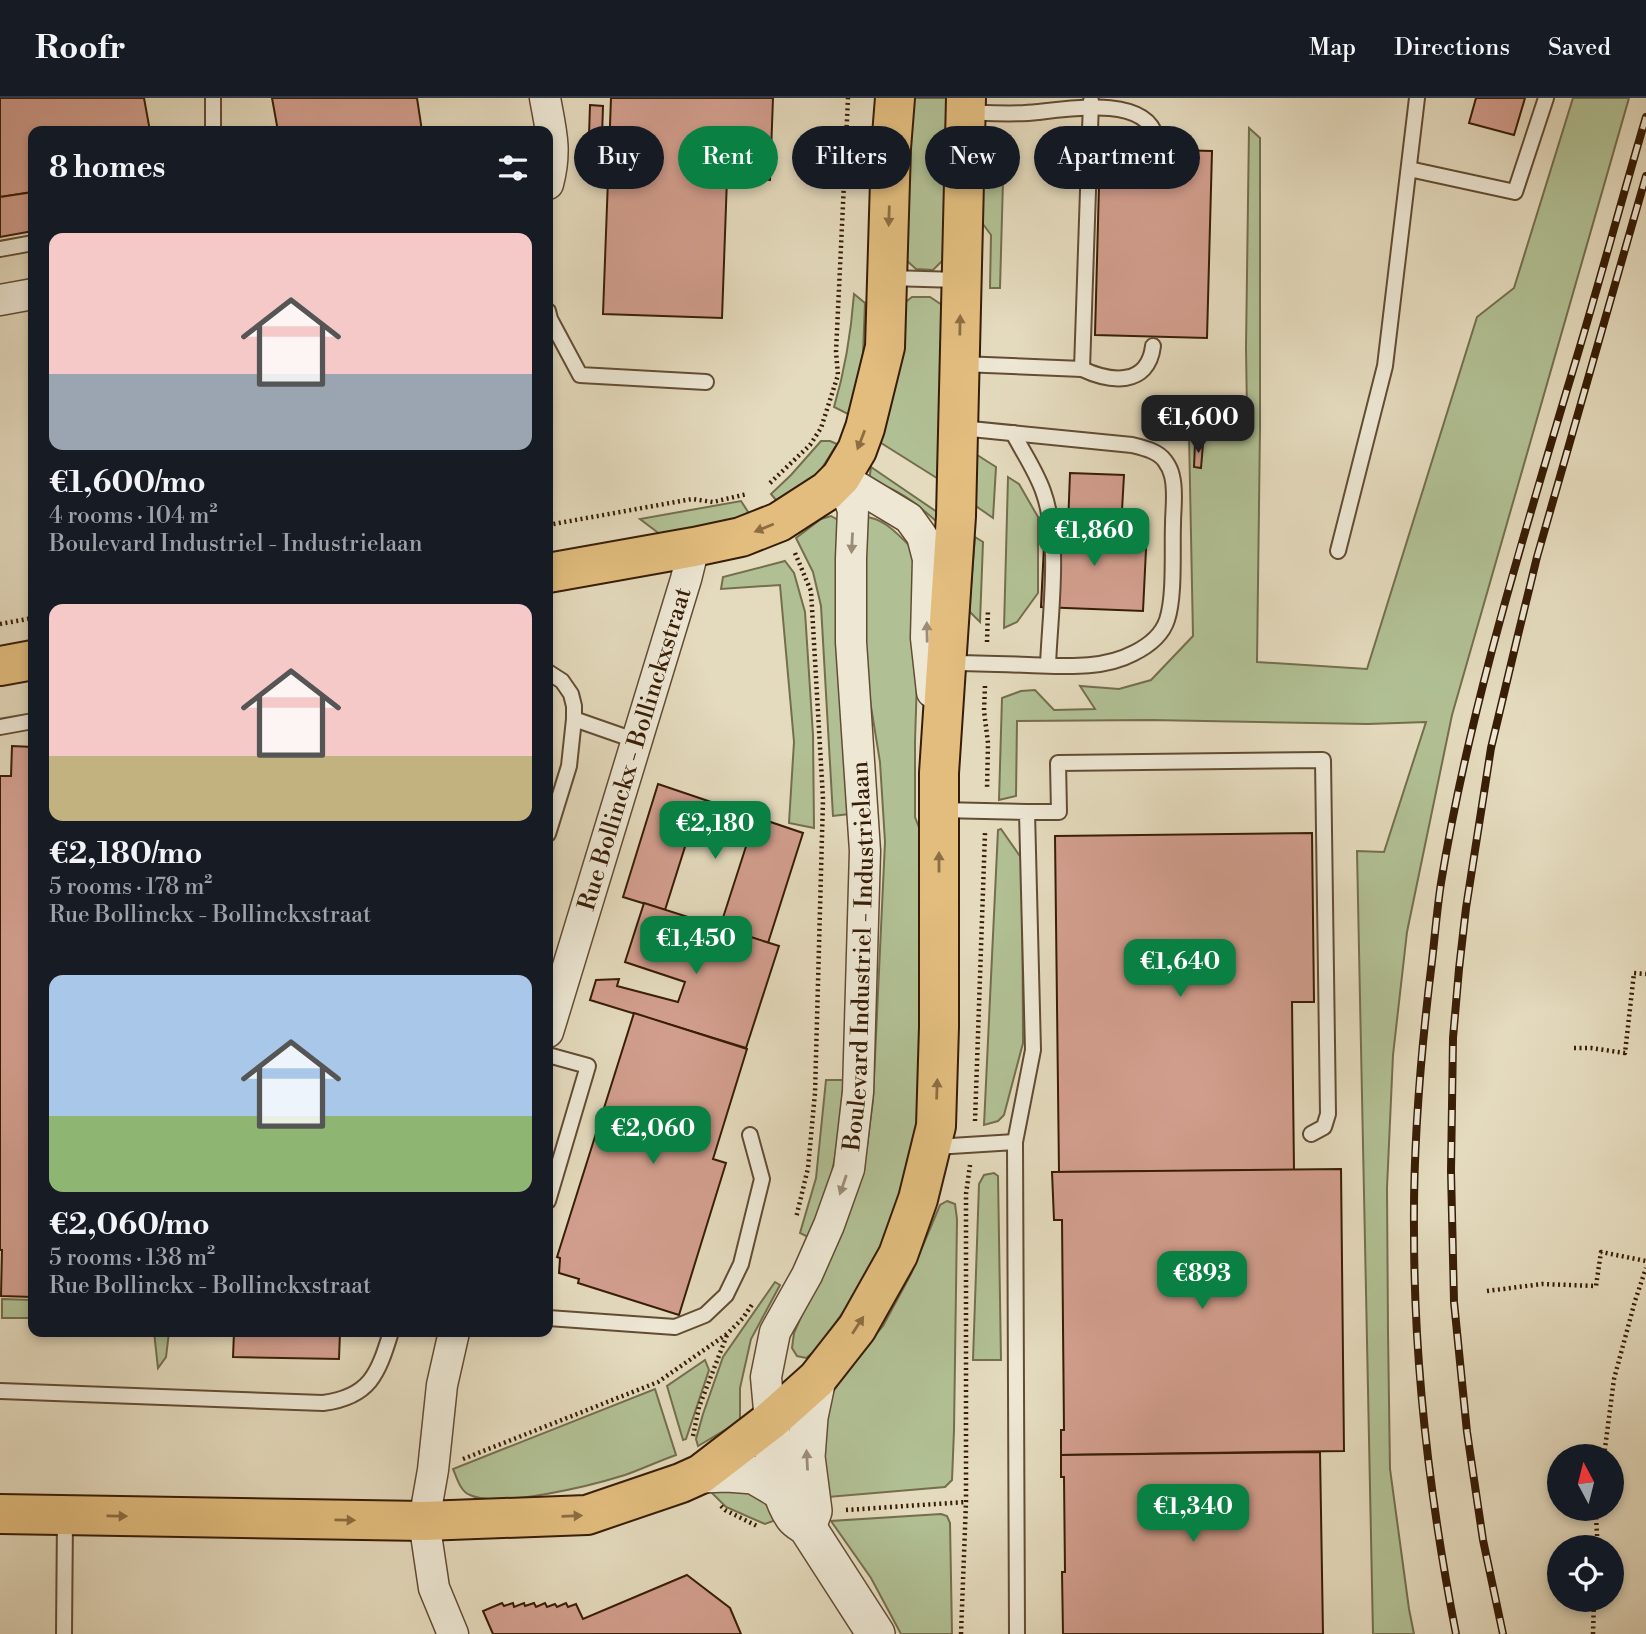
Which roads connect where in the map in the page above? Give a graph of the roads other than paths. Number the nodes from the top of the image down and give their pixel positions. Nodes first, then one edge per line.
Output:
1 (213, 98) edge
2 (545, 98) edge
3 (895, 98) edge
4 (1417, 98) edge
5 (1545, 98) edge
6 (1091, 102) junction
7 (965, 105) edge
8 (213, 126) edge
9 (550, 126) edge
10 (1153, 126) edge
11 (553, 145) edge
12 (553, 165) edge
13 (1409, 169) junction
14 (28, 244) edge
15 (0, 249) edge
16 (887, 278) junction
17 (961, 280) junction
18 (28, 295) edge
19 (0, 300) edge
20 (553, 325) edge
21 (1153, 346) dead end
22 (959, 364) junction
23 (1082, 369) junction
24 (706, 382) dead end
25 (958, 428) junction
26 (1013, 433) junction
27 (841, 477) junction
28 (694, 548) junction
29 (1338, 551) dead end
30 (553, 572) edge
31 (28, 661) edge
32 (947, 663) junction
33 (1048, 665) junction
34 (0, 666) edge
35 (553, 675) edge
36 (574, 719) junction
37 (28, 722) edge
38 (0, 727) edge
39 (637, 741) junction
40 (939, 792) junction
41 (1027, 812) junction
42 (553, 818) edge
43 (553, 1016) edge
44 (553, 1056) edge
45 (1311, 1134) dead end
46 (750, 1135) dead end
47 (1015, 1142) junction
48 (931, 1147) junction
49 (553, 1184) edge
50 (553, 1318) edge
51 (389, 1337) edge
52 (453, 1337) edge
53 (817, 1379) junction
54 (0, 1391) edge
55 (770, 1421) junction
56 (701, 1474) junction
57 (783, 1492) junction
58 (0, 1514) edge
59 (65, 1515) junction
60 (820, 1519) junction
61 (424, 1521) junction
62 (64, 1634) edge
63 (453, 1634) edge
64 (876, 1634) edge
65 (1017, 1634) edge

1 - 8 lane
2 - 9 street
3 -> 16 highway
4 - 13 lane
5 - 13 lane
6 - 7 lane
6 - 10 lane
6 - 23 lane
7 - 17 highway
11 - 12 street
13 - 29 lane
14 - 15 lane
16 - 17 lane
16 -> 27 highway
22 -> 17 highway
18 - 19 street
20 - 24 lane
21 - 23 lane
22 - 23 lane
22 - 25 highway
25 - 26 lane
25 - 32 highway
26 - 33 lane
26 - 33 lane
27 -> 28 highway
40 -> 27 street
27 -> 55 street, Boulevard Industriel - Industrielaan
28 - 30 highway
28 - 39 street, Rue Bollinckx - Bollinckxstraat
31 - 34 highway
32 - 33 lane
32 - 40 highway
35 - 36 lane
36 - 39 lane
36 - 42 lane
37 - 38 lane
39 - 43 street, Rue Bollinckx - Bollinckxstraat
40 - 41 lane
48 -> 40 highway
41 - 45 lane
41 - 47 lane
44 - 49 lane
46 - 50 lane
47 - 48 lane
47 - 65 lane
53 -> 48 highway
51 - 54 lane
52 - 61 street
53 - 55 highway
60 -> 53 street
55 - 56 highway
55 - 57 street, Boulevard Industriel - Industrielaan
56 - 57 street
61 -> 56 highway
57 - 60 street, Boulevard Industriel - Industrielaan
58 - 59 highway
59 -> 61 highway
59 - 62 lane
60 - 64 street, Boulevard Industriel - Industrielaan
61 - 63 street

